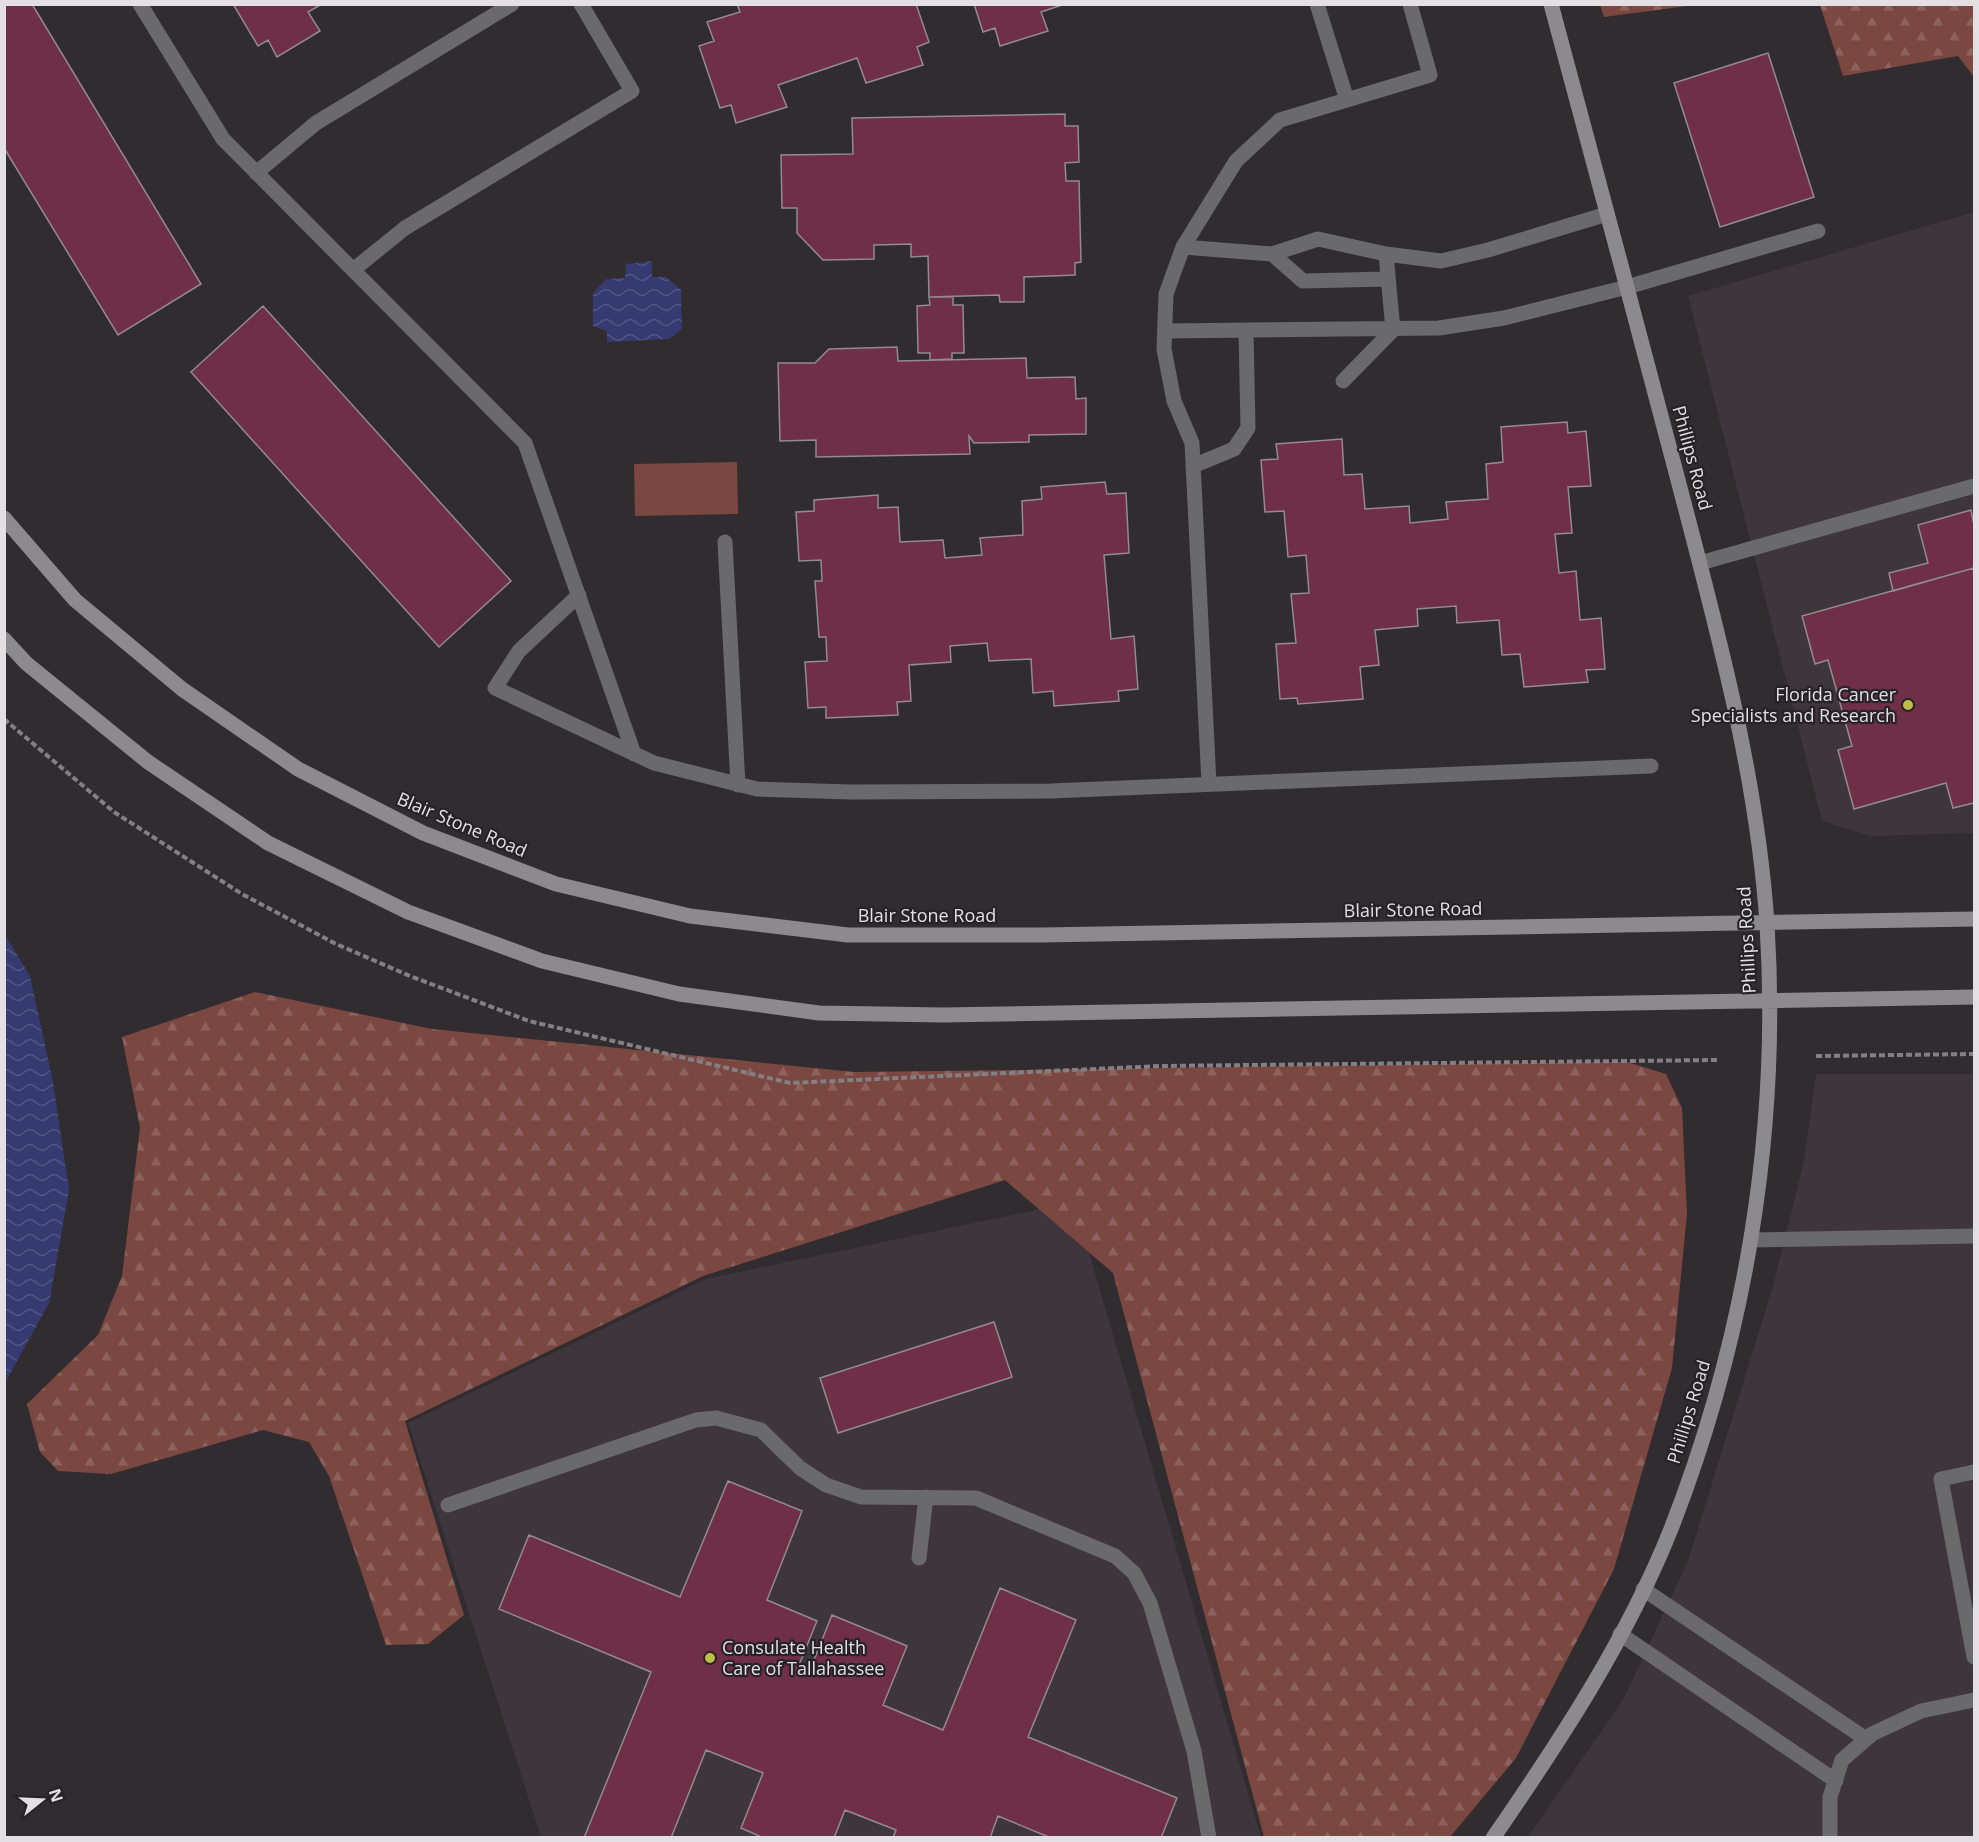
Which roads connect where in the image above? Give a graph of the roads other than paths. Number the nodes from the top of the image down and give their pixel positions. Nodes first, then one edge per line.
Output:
1 (140, 4) edge
2 (512, 4) edge
3 (580, 4) edge
4 (1317, 4) edge
5 (1410, 4) edge
6 (1551, 4) edge
7 (1347, 100) junction
8 (256, 173) junction
9 (1607, 214) junction
10 (1818, 231) dead end
11 (1183, 247) junction
12 (1272, 254) junction
13 (1386, 254) junction
14 (353, 270) junction
15 (1386, 279) junction
16 (1627, 287) junction
17 (1393, 330) junction
18 (1165, 331) junction
19 (1246, 331) junction
20 (1343, 381) dead end
21 (1193, 466) junction
22 (1974, 486) edge
23 (4, 518) edge
24 (724, 542) dead end
25 (1700, 563) junction
26 (579, 595) junction
27 (4, 639) edge
28 (634, 754) junction
29 (1652, 766) dead end
30 (1209, 784) junction
31 (738, 785) junction
32 (1974, 919) edge
33 (1767, 924) junction
34 (1974, 997) edge
35 (1770, 1001) junction
36 (1974, 1236) edge
37 (1751, 1240) junction
38 (1974, 1472) edge
39 (926, 1497) junction
40 (448, 1505) dead end
41 (919, 1558) dead end
42 (1643, 1589) junction
43 (1620, 1634) junction
44 (1974, 1657) edge
45 (1974, 1700) edge
46 (1866, 1739) junction
47 (1836, 1781) junction
48 (1209, 1838) edge
49 (1493, 1838) edge
50 (1830, 1838) edge

1 - 8 lane
2 - 8 lane
3 - 14 lane
4 - 7 lane
5 - 7 lane
6 - 9 main road, Phillips Road
7 - 11 lane
8 - 14 lane
9 - 13 lane
9 - 16 main road, Phillips Road
10 - 16 lane
11 - 12 lane
11 - 18 lane
12 - 13 lane
12 - 15 lane
13 - 15 lane
14 - 26 lane
15 - 17 lane
16 - 17 lane
16 - 25 main road, Phillips Road
17 - 19 lane
17 - 20 lane
18 - 19 lane
18 - 21 lane
19 - 21 lane
21 - 30 lane
22 - 25 lane
23 - 33 main road, Blair Stone Road
24 - 31 lane
25 - 33 main road, Phillips Road
26 - 28 lane
26 - 28 lane
27 - 35 main road
28 - 31 lane
29 - 30 lane
30 - 31 lane
32 - 33 main road, Blair Stone Road
33 - 35 main road, Phillips Road
34 - 35 main road
35 - 37 main road, Phillips Road
36 - 37 lane
37 - 42 main road, Phillips Road
38 - 44 lane
39 - 40 lane
39 - 41 lane
39 - 48 lane
42 - 43 main road, Phillips Road
42 - 46 lane
43 - 47 lane
43 - 49 main road, Phillips Road
45 - 46 lane
46 - 47 lane
47 - 50 lane

